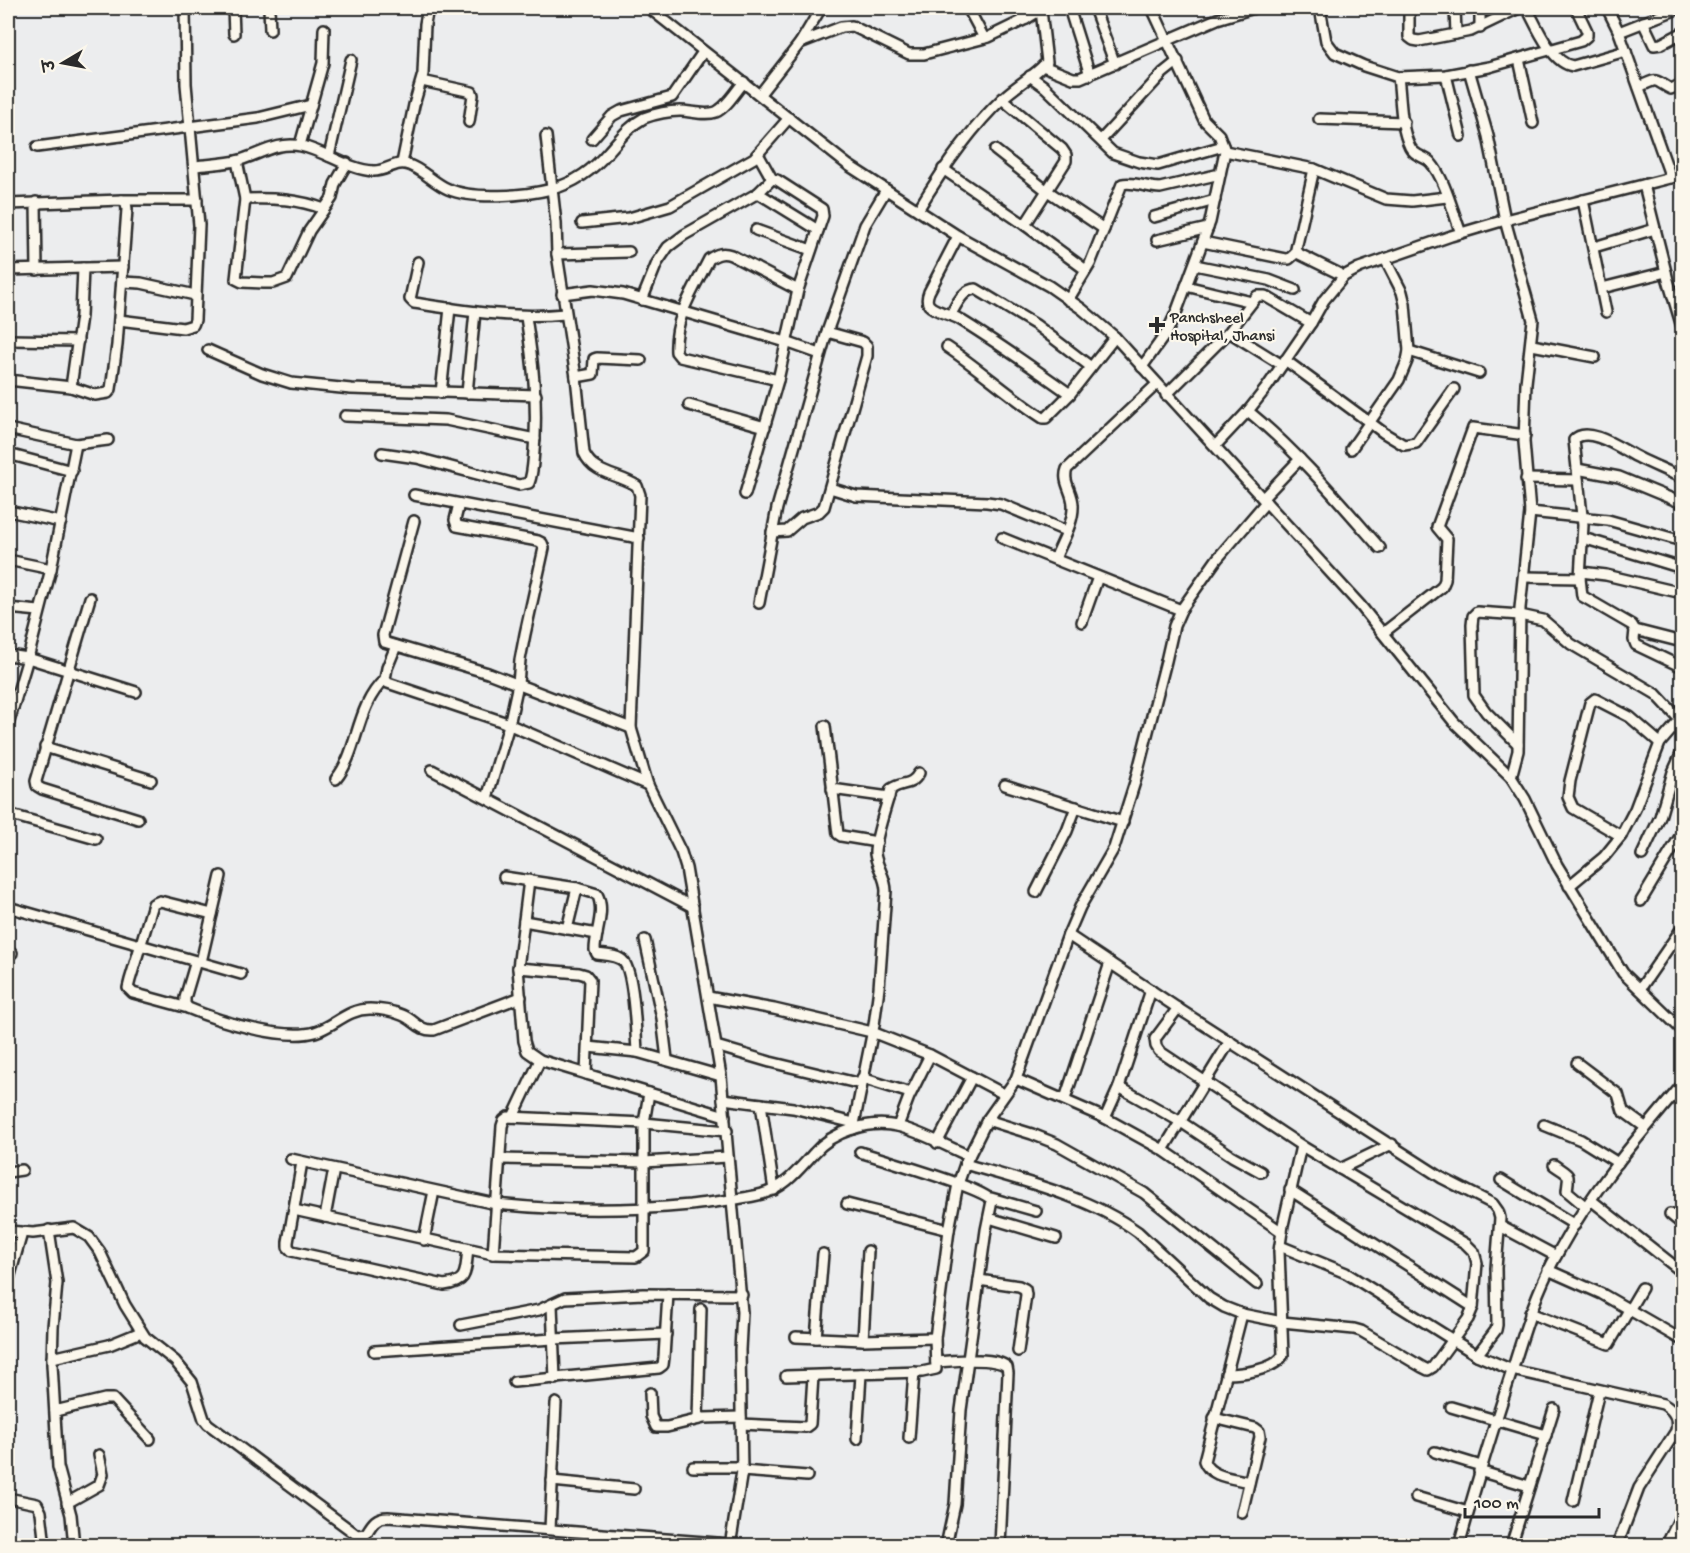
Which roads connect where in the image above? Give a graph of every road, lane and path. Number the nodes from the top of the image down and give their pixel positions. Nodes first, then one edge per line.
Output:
1 (185, 8) edge
2 (232, 8) edge
3 (269, 8) edge
4 (428, 8) edge
5 (649, 8) edge
6 (821, 8) edge
7 (968, 8) edge
8 (1018, 8) edge
9 (1069, 8) edge
10 (1094, 8) edge
11 (1152, 8) edge
12 (1254, 8) edge
13 (1320, 8) edge
14 (1409, 8) edge
15 (1455, 8) edge
16 (1480, 8) edge
17 (1519, 8) edge
18 (1527, 8) edge
19 (1576, 8) edge
20 (1607, 8) edge
21 (1680, 8) edge
22 (1042, 9) edge
23 (1026, 19) junction
24 (1643, 22) junction
25 (1480, 28) junction
26 (324, 29) dead end
27 (270, 30) dead end
28 (1619, 32) junction
29 (1683, 33) edge
30 (234, 34) dead end
31 (1455, 34) junction
32 (984, 38) junction
33 (1168, 41) junction
34 (800, 43) junction
35 (703, 51) junction
36 (1550, 51) junction
37 (1626, 51) junction
38 (1519, 59) junction
39 (351, 60) dead end
40 (1178, 61) junction
41 (1115, 64) junction
42 (1043, 66) junction
43 (1469, 70) junction
44 (1090, 75) junction
45 (1446, 75) junction
46 (1030, 76) junction
47 (1398, 77) junction
48 (422, 81) junction
49 (744, 82) junction
50 (1683, 84) edge
51 (1639, 87) junction
52 (760, 94) junction
53 (1002, 99) junction
54 (312, 105) junction
55 (789, 118) junction
56 (1319, 118) dead end
57 (469, 122) dead end
58 (1404, 122) junction
59 (1533, 123) dead end
60 (190, 127) junction
61 (546, 136) dead end
62 (1461, 136) dead end
63 (592, 139) dead end
64 (1101, 140) junction
65 (300, 145) junction
66 (37, 147) dead end
67 (1224, 148) junction
68 (995, 150) dead end
69 (758, 154) junction
70 (329, 156) junction
71 (237, 160) junction
72 (347, 163) junction
73 (402, 163) junction
74 (195, 166) junction
75 (943, 169) junction
76 (1314, 169) junction
77 (1220, 174) junction
78 (1683, 175) edge
79 (1671, 178) junction
80 (771, 179) junction
81 (1644, 185) junction
82 (553, 189) junction
83 (886, 190) junction
84 (1046, 190) junction
85 (758, 193) junction
86 (1447, 197) junction
87 (245, 199) junction
88 (122, 200) junction
89 (197, 200) junction
90 (1215, 200) junction
91 (1583, 200) junction
92 (36, 202) junction
93 (8, 204) edge
94 (324, 209) junction
95 (918, 210) junction
96 (1154, 217) dead end
97 (1505, 220) junction
98 (582, 223) dead end
99 (1025, 225) junction
100 (1208, 228) junction
101 (1104, 229) junction
102 (1655, 229) junction
103 (756, 230) dead end
104 (818, 230) junction
105 (1461, 233) junction
106 (958, 236) junction
107 (1157, 240) dead end
108 (1203, 242) junction
109 (1593, 247) junction
110 (810, 250) junction
111 (629, 252) dead end
112 (1297, 252) junction
113 (557, 254) junction
114 (1385, 260) junction
115 (418, 262) dead end
116 (1195, 265) junction
117 (123, 267) junction
118 (83, 268) junction
119 (8, 270) edge
120 (36, 270) junction
121 (1086, 270) junction
122 (1666, 272) junction
123 (1344, 276) junction
124 (122, 282) junction
125 (1186, 286) junction
126 (1602, 288) junction
127 (798, 290) junction
128 (1295, 290) dead end
129 (562, 294) junction
130 (195, 296) junction
131 (642, 300) junction
132 (1068, 300) junction
133 (1252, 302) junction
134 (450, 308) junction
135 (682, 311) junction
136 (475, 312) junction
137 (1606, 312) dead end
138 (565, 314) junction
139 (951, 314) junction
140 (526, 317) junction
141 (119, 320) junction
142 (1311, 323) junction
143 (1683, 327) edge
144 (826, 332) junction
145 (1229, 332) junction
146 (1115, 337) junction
147 (8, 340) edge
148 (78, 341) junction
149 (786, 342) junction
150 (1532, 345) junction
151 (947, 347) dead end
152 (208, 350) dead end
153 (1409, 351) junction
154 (820, 354) junction
155 (1595, 357) dead end
156 (641, 360) dead end
157 (1284, 362) junction
158 (1091, 367) junction
159 (1142, 367) junction
160 (1479, 373) dead end
161 (576, 376) junction
162 (8, 380) edge
163 (778, 380) junction
164 (1157, 384) junction
165 (71, 387) junction
166 (1454, 389) dead end
167 (441, 393) junction
168 (468, 393) junction
169 (1070, 394) junction
170 (536, 395) junction
171 (1166, 395) junction
172 (689, 405) dead end
173 (1248, 411) junction
174 (345, 416) dead end
175 (1369, 422) junction
176 (765, 427) junction
177 (8, 429) edge
178 (1525, 435) junction
179 (535, 439) junction
180 (108, 440) dead end
181 (76, 444) junction
182 (1216, 446) junction
183 (1351, 450) dead end
184 (382, 453) dead end
185 (8, 454) edge
186 (1300, 459) junction
187 (72, 471) junction
188 (1578, 474) junction
189 (1683, 478) edge
190 (1526, 479) junction
191 (830, 488) junction
192 (745, 494) dead end
193 (414, 495) dead end
194 (1264, 500) junction
195 (1683, 503) edge
196 (459, 504) junction
197 (8, 511) edge
198 (1530, 512) junction
199 (1582, 516) junction
200 (414, 521) dead end
201 (61, 522) junction
202 (1066, 531) junction
203 (772, 532) junction
204 (639, 538) junction
205 (1002, 538) dead end
206 (1583, 538) junction
207 (1683, 541) edge
208 (1380, 548) dead end
209 (1055, 559) junction
210 (8, 560) edge
211 (1683, 568) edge
212 (51, 569) junction
213 (1580, 575) junction
214 (1098, 577) junction
215 (1524, 578) junction
216 (1683, 594) edge
217 (90, 598) dead end
218 (759, 603) dead end
219 (8, 608) edge
220 (39, 610) junction
221 (1181, 610) junction
222 (1520, 615) junction
223 (1082, 622) dead end
224 (1635, 630) junction
225 (1383, 633) junction
226 (1683, 642) edge
227 (396, 646) junction
228 (8, 655) edge
229 (28, 658) junction
230 (1683, 667) edge
231 (69, 669) junction
232 (385, 679) junction
233 (518, 684) junction
234 (136, 692) dead end
235 (1682, 721) edge
236 (509, 725) junction
237 (8, 726) edge
238 (825, 726) dead end
239 (631, 728) junction
240 (1660, 743) junction
241 (1518, 744) junction
242 (45, 747) junction
243 (1683, 752) edge
244 (432, 770) dead end
245 (919, 773) dead end
246 (1511, 777) junction
247 (336, 779) dead end
248 (151, 780) dead end
249 (648, 785) junction
250 (1005, 785) dead end
251 (832, 789) junction
252 (889, 797) junction
253 (487, 798) junction
254 (1076, 807) junction
255 (8, 814) edge
256 (138, 819) dead end
257 (1123, 822) junction
258 (1683, 833) edge
259 (1621, 836) junction
260 (96, 838) dead end
261 (877, 842) junction
262 (1642, 855) dead end
263 (221, 876) dead end
264 (504, 876) dead end
265 (529, 880) junction
266 (1569, 886) junction
267 (577, 888) junction
268 (1036, 892) dead end
269 (1641, 901) dead end
270 (8, 907) edge
271 (693, 907) junction
272 (212, 914) junction
273 (524, 921) junction
274 (1683, 928) edge
275 (567, 929) junction
276 (597, 934) junction
277 (1068, 935) junction
278 (645, 940) dead end
279 (142, 945) junction
280 (199, 962) junction
281 (1110, 963) junction
282 (518, 968) junction
283 (241, 974) dead end
284 (1640, 989) junction
285 (1151, 990) junction
286 (708, 996) junction
287 (520, 997) junction
288 (188, 1008) junction
289 (1178, 1008) junction
290 (1683, 1030) edge
291 (872, 1032) junction
292 (1230, 1041) junction
293 (716, 1046) junction
294 (588, 1047) junction
295 (637, 1052) junction
296 (930, 1055) junction
297 (667, 1059) junction
298 (540, 1060) junction
299 (1577, 1063) dead end
300 (586, 1074) junction
301 (721, 1076) junction
302 (972, 1077) junction
303 (1016, 1079) junction
304 (862, 1081) junction
305 (1206, 1081) junction
306 (1683, 1085) edge
307 (1119, 1087) junction
308 (649, 1093) junction
309 (910, 1094) junction
310 (1004, 1094) junction
311 (723, 1099) junction
312 (1065, 1099) junction
313 (761, 1104) junction
314 (725, 1116) junction
315 (513, 1117) junction
316 (1105, 1118) junction
317 (987, 1120) junction
318 (1181, 1122) junction
319 (644, 1123) junction
320 (1544, 1125) dead end
321 (854, 1126) junction
322 (898, 1126) junction
323 (1645, 1127) junction
324 (727, 1131) junction
325 (937, 1143) junction
326 (1392, 1144) junction
327 (1301, 1146) junction
328 (1163, 1150) junction
329 (860, 1152) dead end
330 (728, 1156) junction
331 (500, 1158) junction
332 (291, 1159) dead end
333 (967, 1160) junction
334 (644, 1161) junction
335 (302, 1162) junction
336 (1618, 1163) junction
337 (1554, 1165) dead end
338 (334, 1169) junction
339 (1340, 1169) junction
340 (22, 1170) dead end
341 (8, 1172) edge
342 (1261, 1172) dead end
343 (1501, 1179) dead end
344 (958, 1184) junction
345 (774, 1190) junction
346 (1290, 1190) junction
347 (434, 1191) junction
348 (991, 1198) junction
349 (731, 1199) junction
350 (496, 1204) junction
351 (847, 1204) dead end
352 (1589, 1204) junction
353 (644, 1209) junction
354 (294, 1210) junction
355 (1036, 1211) dead end
356 (1670, 1214) dead end
357 (325, 1217) junction
358 (989, 1218) junction
359 (1683, 1224) edge
360 (1575, 1225) junction
361 (1500, 1226) junction
362 (49, 1230) junction
363 (950, 1230) junction
364 (8, 1231) edge
365 (1282, 1232) junction
366 (22, 1233) junction
367 (1056, 1238) dead end
368 (424, 1240) junction
369 (1280, 1246) junction
370 (468, 1250) junction
371 (868, 1251) dead end
372 (493, 1254) junction
373 (823, 1254) dead end
374 (1556, 1256) junction
375 (1548, 1270) junction
376 (1683, 1272) edge
377 (979, 1280) junction
378 (8, 1282) edge
379 (1257, 1284) dead end
380 (1642, 1288) dead end
381 (668, 1294) junction
382 (742, 1295) junction
383 (552, 1305) junction
384 (1473, 1307) junction
385 (702, 1309) dead end
386 (1628, 1310) junction
387 (1530, 1313) junction
388 (1242, 1314) junction
389 (1282, 1322) junction
390 (461, 1325) dead end
391 (141, 1332) junction
392 (666, 1334) junction
393 (796, 1338) dead end
394 (816, 1338) junction
395 (935, 1338) junction
396 (1452, 1338) junction
397 (553, 1339) junction
398 (863, 1340) junction
399 (1683, 1340) edge
400 (374, 1351) dead end
401 (1018, 1351) dead end
402 (1477, 1355) junction
403 (52, 1358) junction
404 (968, 1360) junction
405 (936, 1362) junction
406 (1512, 1370) junction
407 (914, 1372) junction
408 (861, 1374) junction
409 (1226, 1374) junction
410 (786, 1376) dead end
411 (813, 1376) junction
412 (555, 1379) junction
413 (514, 1382) dead end
414 (1599, 1391) junction
415 (650, 1393) dead end
416 (556, 1403) dead end
417 (1451, 1407) dead end
418 (1554, 1409) dead end
419 (55, 1410) junction
420 (1214, 1418) junction
421 (699, 1419) junction
422 (741, 1420) junction
423 (1496, 1421) junction
424 (8, 1430) edge
425 (1546, 1434) junction
426 (909, 1438) dead end
427 (150, 1439) dead end
428 (857, 1439) dead end
429 (8, 1445) edge
430 (1435, 1452) dead end
431 (99, 1455) dead end
432 (693, 1467) dead end
433 (742, 1469) junction
434 (1480, 1469) junction
435 (807, 1476) dead end
436 (552, 1480) junction
437 (1249, 1482) junction
438 (1529, 1486) junction
439 (634, 1489) dead end
440 (1416, 1497) dead end
441 (8, 1498) edge
442 (1573, 1500) dead end
443 (67, 1503) junction
444 (1468, 1512) junction
445 (1242, 1513) dead end
446 (1683, 1513) edge
447 (550, 1529) junction
448 (366, 1534) junction
449 (45, 1545) edge
450 (74, 1545) edge
451 (363, 1545) edge
452 (730, 1545) edge
453 (946, 1545) edge
454 (999, 1545) edge
455 (1459, 1545) edge
456 (1511, 1545) edge
457 (1617, 1545) edge
458 (1666, 1545) edge

1 - 60 street
2 - 30 street
3 - 27 street
4 - 48 street
5 - 35 street
6 - 34 street
7 - 32 street
8 - 23 street
9 - 44 street
10 - 41 street
11 - 33 street
12 - 33 street
13 - 47 street
14 - 31 street
15 - 31 street
16 - 25 street
17 - 25 street
18 - 36 street
19 - 36 street
20 - 28 street
21 - 24 street
22 - 23 street
22 - 42 street
23 - 32 street
24 - 28 street
24 - 29 street
25 - 31 street
26 - 54 street
28 - 37 street
32 - 34 street
33 - 40 street
33 - 41 street
34 - 52 street
35 - 49 street
35 - 63 street
36 - 37 street
36 - 38 street
37 - 51 street
38 - 43 street
38 - 59 street
39 - 70 street
40 - 64 street
40 - 67 street
41 - 44 street
42 - 44 street
42 - 46 street
43 - 45 street
43 - 97 street
45 - 47 street
45 - 62 street
46 - 53 street
46 - 64 street
47 - 58 street
48 - 57 street
48 - 73 street
49 - 52 street
49 - 82 street
50 - 51 street
51 - 79 street
52 - 55 street
53 - 75 street
53 - 84 street
54 - 60 street
54 - 65 street
55 - 69 street
55 - 83 street
56 - 58 street
58 - 86 street
60 - 66 street
60 - 74 street
61 - 82 street
64 - 67 street
65 - 70 street
65 - 71 street
67 - 76 street
67 - 77 street
68 - 84 street
69 - 80 street
69 - 98 street
70 - 72 street
71 - 74 street
71 - 87 street
72 - 73 street
72 - 94 street
73 - 82 street
74 - 89 street
75 - 95 street
75 - 99 street
76 - 86 street
76 - 112 street
77 - 90 street
77 - 101 street
78 - 79 street
79 - 81 street
80 - 85 street
80 - 104 street
81 - 91 street
81 - 102 street
82 - 113 street
83 - 95 street
83 - 144 street
84 - 99 street
84 - 101 street
85 - 104 street
85 - 131 street
86 - 105 street
87 - 94 street
87 - 94 street
88 - 89 street
88 - 92 street
88 - 117 street
89 - 130 street
90 - 96 street
90 - 100 street
91 - 97 street
91 - 109 street
92 - 93 street
92 - 120 street
95 - 106 street
97 - 105 street
97 - 150 street
99 - 121 street
100 - 107 street
100 - 108 street
101 - 121 street
102 - 109 street
102 - 122 street
103 - 110 street
104 - 110 street
105 - 114 street
106 - 132 street
106 - 139 street
108 - 112 street
108 - 116 street
109 - 126 street
110 - 127 street
111 - 113 street
112 - 123 street
113 - 129 street
114 - 123 street
114 - 153 street
115 - 134 street
116 - 125 street
116 - 128 street
117 - 118 street
117 - 124 street
118 - 120 street
118 - 148 street
119 - 120 street
121 - 132 street
122 - 126 street
122 - 143 street
123 - 142 street
124 - 130 street
124 - 141 street
125 - 133 street
125 - 159 street
126 - 137 street
127 - 135 street
127 - 149 street
129 - 131 street
129 - 138 street
130 - 141 street
131 - 135 street
132 - 146 street
133 - 142 street
133 - 145 street
134 - 136 street
134 - 167 street
135 - 149 street
135 - 163 street
136 - 140 street
136 - 168 street
138 - 140 street
138 - 161 street
139 - 158 street
139 - 169 street
140 - 170 street
141 - 165 street
142 - 157 street
144 - 154 street
144 - 191 street
145 - 157 street
145 - 171 street
146 - 158 street
146 - 159 street
147 - 148 street
148 - 165 street
149 - 154 street
149 - 163 street
150 - 155 street
150 - 178 street
151 - 169 street
152 - 167 street
153 - 160 street
153 - 175 street
154 - 203 street
156 - 161 street
157 - 173 street
157 - 175 street
158 - 169 street
159 - 164 street
161 - 204 street
162 - 165 street
163 - 176 street
164 - 171 street
164 - 202 street
166 - 175 street
167 - 168 street
168 - 170 street
170 - 179 street
171 - 182 street
172 - 176 street
173 - 182 street
173 - 186 street
174 - 179 street
175 - 183 street
176 - 192 street
177 - 181 street
178 - 190 street
178 - 225 street
179 - 184 street
180 - 181 street
181 - 187 street
182 - 194 street
185 - 187 street
186 - 194 street
186 - 208 street
187 - 201 street
188 - 189 street
188 - 190 street
188 - 195 street
188 - 199 street
190 - 198 street
191 - 202 street
191 - 203 street
193 - 196 street
194 - 221 street
194 - 225 street
196 - 204 street
196 - 233 street
197 - 201 street
198 - 199 street
198 - 215 street
199 - 206 street
199 - 207 street
200 - 227 street
201 - 212 street
202 - 209 street
203 - 218 street
204 - 239 street
205 - 209 street
206 - 211 street
206 - 213 street
209 - 214 street
210 - 212 street
212 - 220 street
213 - 215 street
213 - 216 street
213 - 224 street
214 - 221 street
214 - 223 street
215 - 222 street
217 - 231 street
219 - 220 street
220 - 229 street
221 - 257 street
222 - 235 street
222 - 241 street
222 - 241 street
224 - 226 street
224 - 230 street
225 - 246 street
227 - 232 street
227 - 233 street
228 - 229 street
229 - 231 street
229 - 237 street
231 - 234 street
231 - 242 street
232 - 236 street
232 - 247 street
233 - 236 street
233 - 239 street
235 - 240 street
236 - 249 street
236 - 253 street
238 - 251 street
239 - 249 street
240 - 259 street
240 - 259 street
241 - 246 street
242 - 248 street
242 - 256 street
243 - 262 street
244 - 253 street
245 - 252 street
246 - 266 street
249 - 271 street
250 - 254 street
251 - 252 street
251 - 261 street
252 - 261 street
253 - 271 street
254 - 257 street
254 - 268 street
255 - 260 street
257 - 277 street
258 - 269 street
259 - 266 street
261 - 291 street
263 - 272 street
264 - 265 street
265 - 267 street
265 - 273 street
266 - 284 street
267 - 275 street
267 - 276 street
270 - 279 street
271 - 286 street
272 - 279 street
272 - 280 street
273 - 275 street
273 - 282 street
274 - 284 street
275 - 276 street
276 - 295 street
277 - 281 street
277 - 303 street
278 - 297 street
279 - 280 street
279 - 288 street
280 - 283 street
280 - 288 street
281 - 285 street
281 - 312 street
282 - 287 street
282 - 294 street
284 - 290 street
285 - 289 street
285 - 307 street
286 - 291 street
286 - 293 street
287 - 288 street
287 - 298 street
289 - 292 street
289 - 305 street
291 - 296 street
291 - 304 street
292 - 305 street
292 - 326 street
293 - 301 street
293 - 304 street
294 - 295 street
294 - 300 street
295 - 297 street
296 - 302 street
296 - 309 street
297 - 301 street
298 - 300 street
298 - 315 street
299 - 323 street
300 - 308 street
301 - 311 street
302 - 310 street
302 - 325 street
303 - 310 street
303 - 312 street
304 - 309 street
304 - 321 street
305 - 318 street
305 - 327 street
306 - 323 street
307 - 316 street
307 - 318 street
308 - 314 street
308 - 319 street
309 - 322 street
310 - 317 street
311 - 313 street
311 - 314 street
312 - 316 street
313 - 321 street
313 - 345 street
314 - 324 street
315 - 319 street
315 - 331 street
316 - 328 street
317 - 333 street
317 - 379 street
318 - 328 street
318 - 342 street
319 - 324 street
319 - 334 street
320 - 336 street
321 - 322 street
321 - 345 street
322 - 325 street
323 - 336 street
324 - 330 street
325 - 333 street
326 - 339 street
326 - 361 street
327 - 339 street
327 - 346 street
328 - 365 street
329 - 344 street
330 - 334 street
330 - 349 street
331 - 334 street
331 - 350 street
332 - 335 street
333 - 344 street
333 - 388 street
334 - 353 street
335 - 338 street
335 - 354 street
336 - 352 street
337 - 352 street
338 - 347 street
338 - 357 street
339 - 384 street
340 - 341 street
343 - 360 street
344 - 348 street
344 - 363 street
345 - 349 street
346 - 365 street
346 - 384 street
347 - 350 street
347 - 368 street
348 - 355 street
348 - 358 street
349 - 353 street
349 - 382 street
350 - 353 street
350 - 372 street
351 - 363 street
352 - 360 street
352 - 376 street
353 - 372 street
354 - 357 street
354 - 370 street
356 - 359 street
357 - 368 street
358 - 367 street
358 - 377 street
360 - 374 street
361 - 374 street
361 - 402 street
362 - 366 street
362 - 391 street
362 - 403 street
363 - 395 street
364 - 366 street
365 - 369 street
366 - 378 street
368 - 370 street
369 - 389 street
369 - 396 street
370 - 372 street
371 - 398 street
373 - 394 street
374 - 375 street
375 - 386 street
375 - 387 street
377 - 401 street
377 - 404 street
380 - 386 street
381 - 382 street
381 - 383 street
381 - 392 street
382 - 422 street
383 - 390 street
383 - 397 street
384 - 396 street
385 - 421 street
386 - 387 street
386 - 399 street
387 - 406 street
388 - 389 street
388 - 409 street
389 - 396 street
389 - 409 street
391 - 403 street
391 - 448 street
392 - 397 street
392 - 412 street
393 - 394 street
394 - 398 street
395 - 398 street
395 - 405 street
396 - 402 street
397 - 400 street
397 - 412 street
402 - 406 street
403 - 419 street
404 - 405 street
404 - 453 street
404 - 454 street
405 - 407 street
406 - 414 street
406 - 423 street
407 - 408 street
407 - 426 street
408 - 411 street
408 - 428 street
409 - 420 street
410 - 411 street
411 - 422 street
412 - 413 street
414 - 442 street
414 - 457 street
415 - 421 street
416 - 436 street
417 - 423 street
418 - 425 street
419 - 427 street
419 - 443 street
420 - 437 street
420 - 437 street
421 - 422 street
422 - 433 street
423 - 425 street
423 - 434 street
424 - 429 street
425 - 438 street
430 - 434 street
431 - 443 street
432 - 433 street
433 - 435 street
433 - 452 street
434 - 438 street
434 - 444 street
436 - 439 street
436 - 447 street
437 - 445 street
438 - 456 street
440 - 444 street
441 - 449 street
443 - 450 street
444 - 455 street
446 - 458 street
447 - 448 street
447 - 452 street
448 - 451 street

